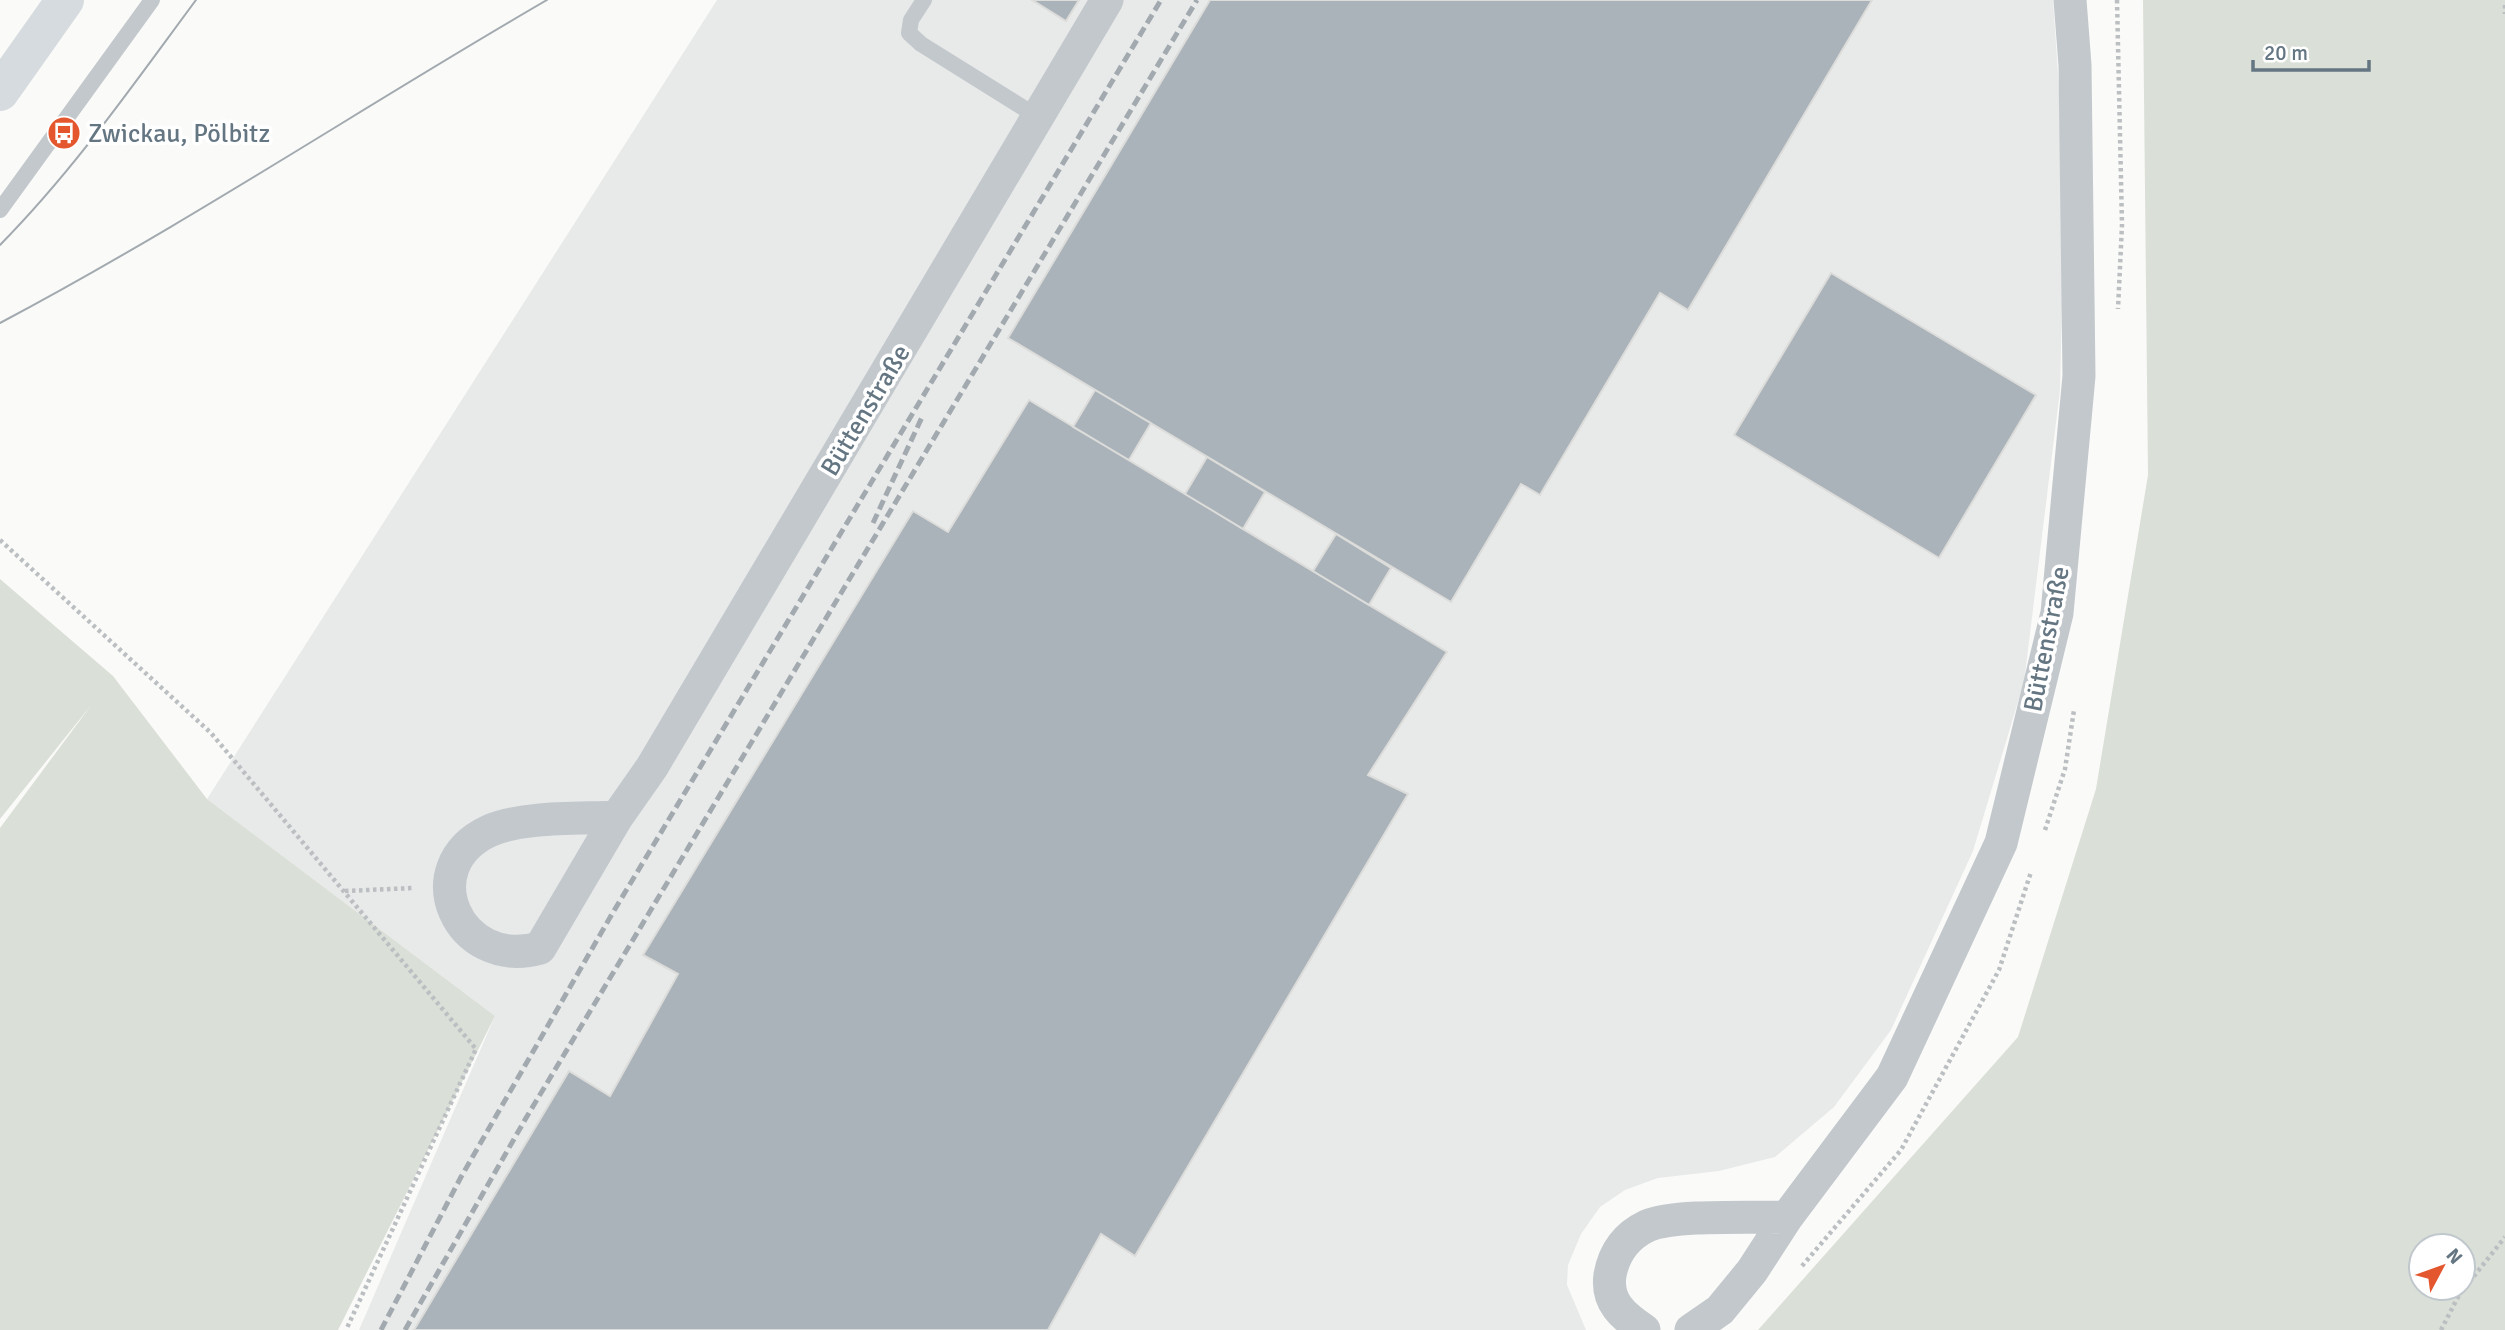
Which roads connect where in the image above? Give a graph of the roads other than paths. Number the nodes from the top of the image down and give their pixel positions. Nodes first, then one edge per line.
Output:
1 (65, 0) edge
2 (152, 0) edge
3 (924, 0) edge
4 (1107, 0) edge
5 (2070, 0) edge
6 (0, 92) edge
7 (1038, 117) junction
8 (0, 210) edge
9 (617, 817) junction
10 (1787, 1217) junction
11 (1644, 1330) edge
12 (1691, 1330) edge

1 - 6 street
2 - 8 lane
3 - 7 lane
4 - 7 street, Büttenstraße
5 - 10 street, Büttenstraße
7 - 9 street, Büttenstraße
9 - 9 street, Büttenstraße
10 - 11 street
10 - 12 street, Büttenstraße

